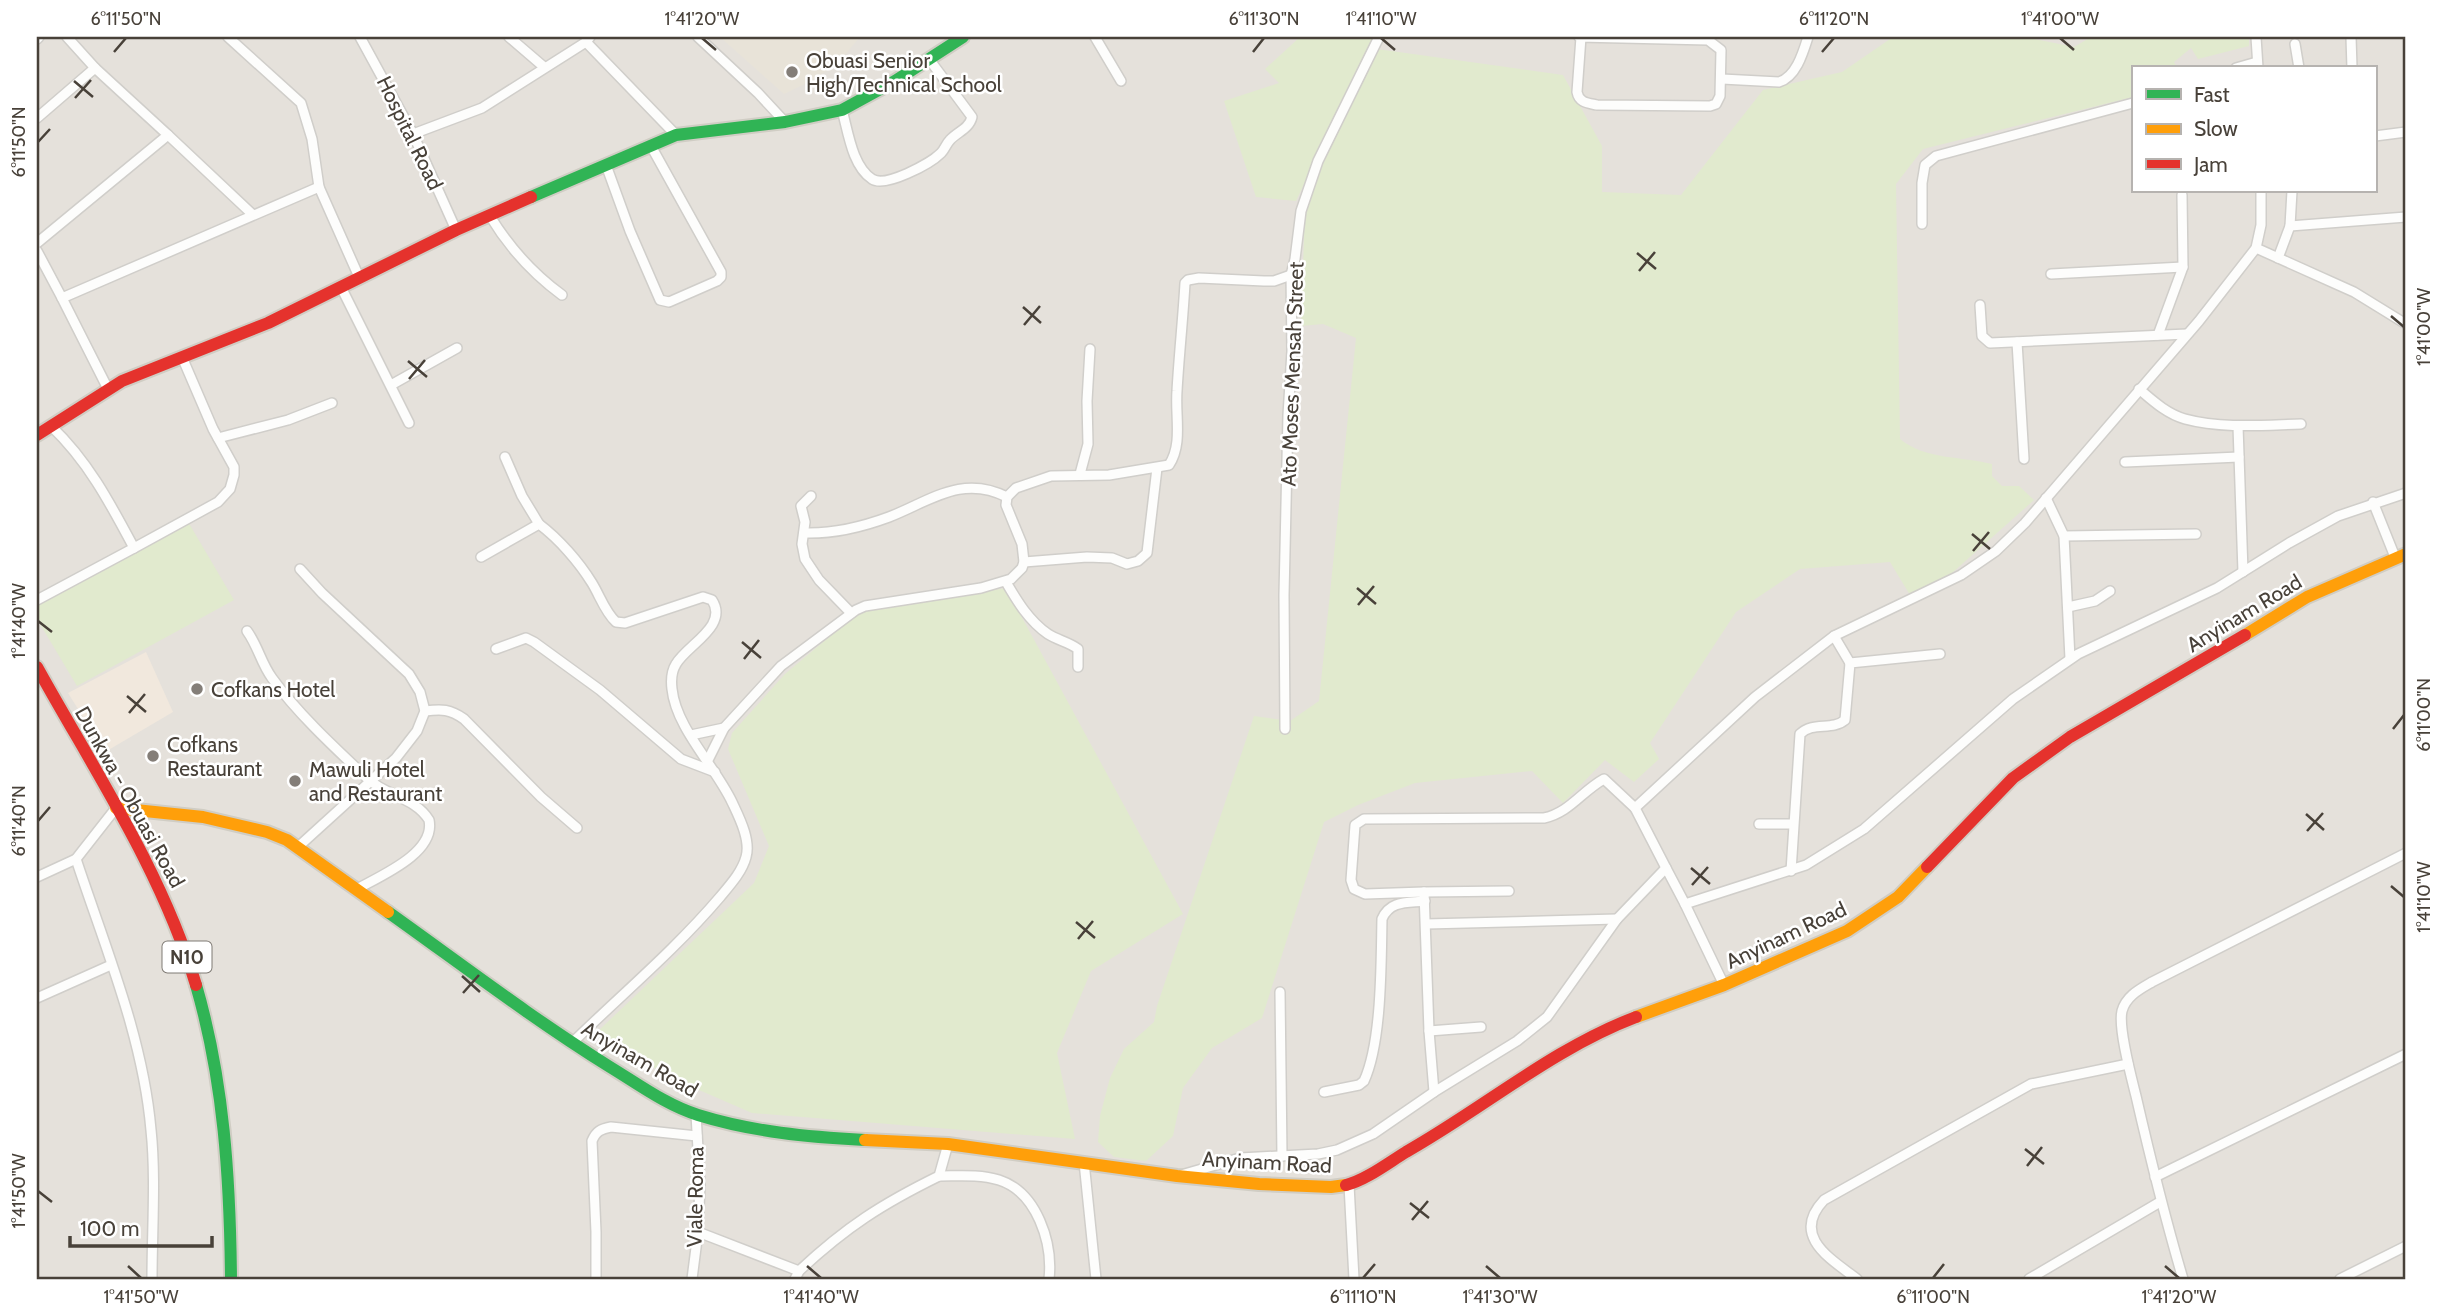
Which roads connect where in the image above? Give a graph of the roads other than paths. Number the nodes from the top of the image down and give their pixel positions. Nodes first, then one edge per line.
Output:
1 (67, 37) edge
2 (228, 37) edge
3 (360, 37) edge
4 (509, 37) edge
5 (698, 37) edge
6 (963, 37) edge
7 (1095, 37) edge
8 (1379, 37) edge
9 (1580, 37) edge
10 (1808, 37) edge
11 (2256, 37) edge
12 (2351, 37) edge
13 (588, 39) edge
14 (79, 41) edge
15 (2295, 44) dead end
16 (929, 59) junction
17 (2257, 65) edge
18 (2299, 66) edge
19 (2352, 66) edge
20 (544, 67) junction
21 (95, 68) junction
22 (1721, 79) junction
23 (1121, 81) dead end
24 (2132, 103) edge
25 (842, 110) junction
26 (37, 118) edge
27 (785, 122) junction
28 (2406, 132) edge
29 (413, 134) junction
30 (168, 135) junction
31 (676, 135) junction
32 (2376, 135) edge
33 (650, 146) junction
34 (606, 165) junction
35 (319, 187) junction
36 (2261, 192) edge
37 (2292, 192) edge
38 (2182, 195) dead end
39 (252, 214) junction
40 (491, 216) junction
41 (2406, 217) edge
42 (1922, 224) dead end
43 (2290, 226) junction
44 (456, 230) junction
45 (2256, 248) junction
46 (37, 250) edge
47 (2278, 258) junction
48 (2183, 267) junction
49 (2051, 274) dead end
50 (1291, 275) junction
51 (359, 277) junction
52 (341, 287) junction
53 (562, 295) dead end
54 (62, 298) junction
55 (1980, 305) dead end
56 (2406, 324) edge
57 (2187, 334) junction
58 (2158, 335) junction
59 (2017, 342) junction
60 (457, 348) dead end
61 (1090, 349) dead end
62 (182, 357) junction
63 (391, 385) junction
64 (108, 389) junction
65 (2139, 389) junction
66 (332, 403) dead end
67 (409, 423) dead end
68 (2301, 424) dead end
69 (51, 426) junction
70 (2238, 426) junction
71 (37, 435) edge
72 (218, 438) junction
73 (505, 457) dead end
74 (2239, 457) junction
75 (2024, 459) dead end
76 (2125, 462) dead end
77 (1157, 468) junction
78 (1080, 474) junction
79 (2406, 493) edge
80 (811, 496) dead end
81 (1007, 497) junction
82 (2046, 498) junction
83 (2373, 502) junction
84 (539, 524) junction
85 (804, 533) junction
86 (2196, 534) dead end
87 (2064, 536) junction
88 (134, 548) junction
89 (2401, 555) edge
90 (481, 557) dead end
91 (1024, 562) junction
92 (300, 569) dead end
93 (2243, 572) junction
94 (1006, 582) junction
95 (2110, 591) dead end
96 (37, 600) edge
97 (2068, 607) junction
98 (851, 613) junction
99 (247, 631) dead end
100 (1834, 636) junction
101 (496, 649) dead end
102 (1940, 654) dead end
103 (2070, 659) junction
104 (1850, 663) junction
105 (37, 667) edge
106 (1078, 667) dead end
107 (425, 711) junction
108 (724, 728) junction
109 (1285, 729) dead end
110 (691, 735) junction
111 (708, 760) junction
112 (715, 772) junction
113 (370, 782) junction
114 (116, 808) junction
115 (1634, 808) junction
116 (1759, 824) dead end
117 (1793, 824) junction
118 (577, 828) dead end
119 (298, 847) junction
120 (2406, 852) edge
121 (75, 859) junction
122 (1666, 868) junction
123 (1791, 871) junction
124 (37, 877) edge
125 (355, 890) junction
126 (1510, 891) dead end
127 (1425, 897) junction
128 (1685, 904) junction
129 (1617, 919) junction
130 (1426, 924) junction
131 (111, 965) junction
132 (1724, 985) junction
133 (1280, 992) dead end
134 (37, 998) edge
135 (1480, 1027) dead end
136 (1429, 1031) junction
137 (572, 1043) junction
138 (2406, 1054) edge
139 (2128, 1064) junction
140 (1324, 1091) dead end
141 (1434, 1092) junction
142 (696, 1114) junction
143 (696, 1136) junction
144 (948, 1144) junction
145 (1282, 1156) junction
146 (1084, 1162) junction
147 (939, 1176) junction
148 (1177, 1176) junction
149 (2155, 1177) junction
150 (1349, 1185) junction
151 (2160, 1202) junction
152 (698, 1232) junction
153 (2406, 1246) edge
154 (797, 1275) edge
155 (152, 1279) edge
156 (231, 1279) edge
157 (596, 1279) edge
158 (692, 1279) edge
159 (1049, 1279) edge
160 (1096, 1279) edge
161 (1353, 1279) edge
162 (1857, 1279) edge
163 (2029, 1279) edge
164 (2183, 1279) edge
165 (2340, 1279) edge

1 - 14 street
2 - 35 street
3 - 29 street, Hospital Road
4 - 20 street
5 - 27 street
6 - 16 street
7 - 23 street
8 - 50 street, Ato Moses Mensah Street
9 - 22 street
9 - 22 street
10 - 22 street
11 - 17 street
12 - 19 street
13 - 20 street
13 - 31 street
14 - 21 street
15 - 18 street
16 - 25 street
16 - 25 street
20 - 29 street
21 - 26 street
21 - 30 street
24 - 42 street
25 - 27 street
27 - 31 street
28 - 32 street
29 - 44 street, Hospital Road
30 - 39 street
30 - 46 street
31 - 33 street
33 - 34 street
33 - 34 street
34 - 40 street
35 - 39 street
35 - 51 street
36 - 45 street
37 - 43 street
38 - 48 street
39 - 54 street
40 - 44 street
40 - 53 street
41 - 43 street
43 - 47 street
44 - 51 street
45 - 47 street
45 - 57 street
46 - 54 street
47 - 56 street
48 - 49 street
48 - 58 street
50 - 77 street
50 - 109 street, Ato Moses Mensah Street
51 - 52 street
52 - 62 street
52 - 63 street
54 - 64 street
55 - 59 street
57 - 58 street
57 - 65 street
58 - 59 street
59 - 75 street
60 - 63 street
61 - 78 street
62 - 64 street
62 - 72 street
63 - 67 street
64 - 69 street
65 - 70 street
65 - 82 street
66 - 72 street
68 - 70 street
69 - 71 street
69 - 88 street
70 - 74 street
72 - 88 street
73 - 84 street
74 - 76 street
74 - 93 street
77 - 78 street
77 - 91 street
78 - 81 street
79 - 83 street
80 - 85 street
81 - 85 street
81 - 91 street
82 - 87 street
82 - 100 street
83 - 89 street
83 - 93 street
84 - 90 street
84 - 110 street
85 - 98 street
86 - 87 street
87 - 97 street
88 - 96 street
89 - 132 street, Anyinam Road
91 - 94 street
92 - 107 street
93 - 103 street
94 - 98 street
94 - 106 street
95 - 97 street
97 - 103 street
98 - 108 street
99 - 113 street
100 - 104 street
100 - 115 street
101 - 112 street
102 - 104 street
103 - 123 street
104 - 117 street
105 - 114 street, Dunkwa - Obuasi Road / N10
107 - 113 street
107 - 118 street
108 - 110 street
108 - 111 street
110 - 111 street
111 - 112 street
112 - 137 street
113 - 119 street
113 - 125 street
114 - 119 street, Anyinam Road
114 - 121 street
114 - 156 street, Dunkwa - Obuasi Road / N10
115 - 122 street
115 - 127 street
116 - 117 street
117 - 123 street
119 - 125 street, Anyinam Road
120 - 139 street
121 - 124 street
121 - 131 street
122 - 128 street
122 - 129 street
123 - 128 street
125 - 137 street, Anyinam Road
126 - 127 street
127 - 130 street
127 - 140 street
128 - 132 street
129 - 130 street
129 - 141 street
130 - 136 street
131 - 134 street
131 - 155 street
132 - 150 street, Anyinam Road
133 - 145 street
135 - 136 street
136 - 141 street
137 - 142 street, Anyinam Road
138 - 149 street
139 - 149 street
139 - 162 street
141 - 145 street
142 - 143 street, Viale Roma
142 - 144 street, Anyinam Road
143 - 152 street, Viale Roma
143 - 157 street
144 - 146 street, Anyinam Road
144 - 147 street
145 - 148 street
146 - 148 street, Anyinam Road
146 - 160 street
147 - 154 street
147 - 159 street
148 - 150 street, Anyinam Road
149 - 151 street
150 - 161 street
151 - 163 street
151 - 164 street
152 - 154 street
152 - 158 street, Viale Roma
153 - 165 street

